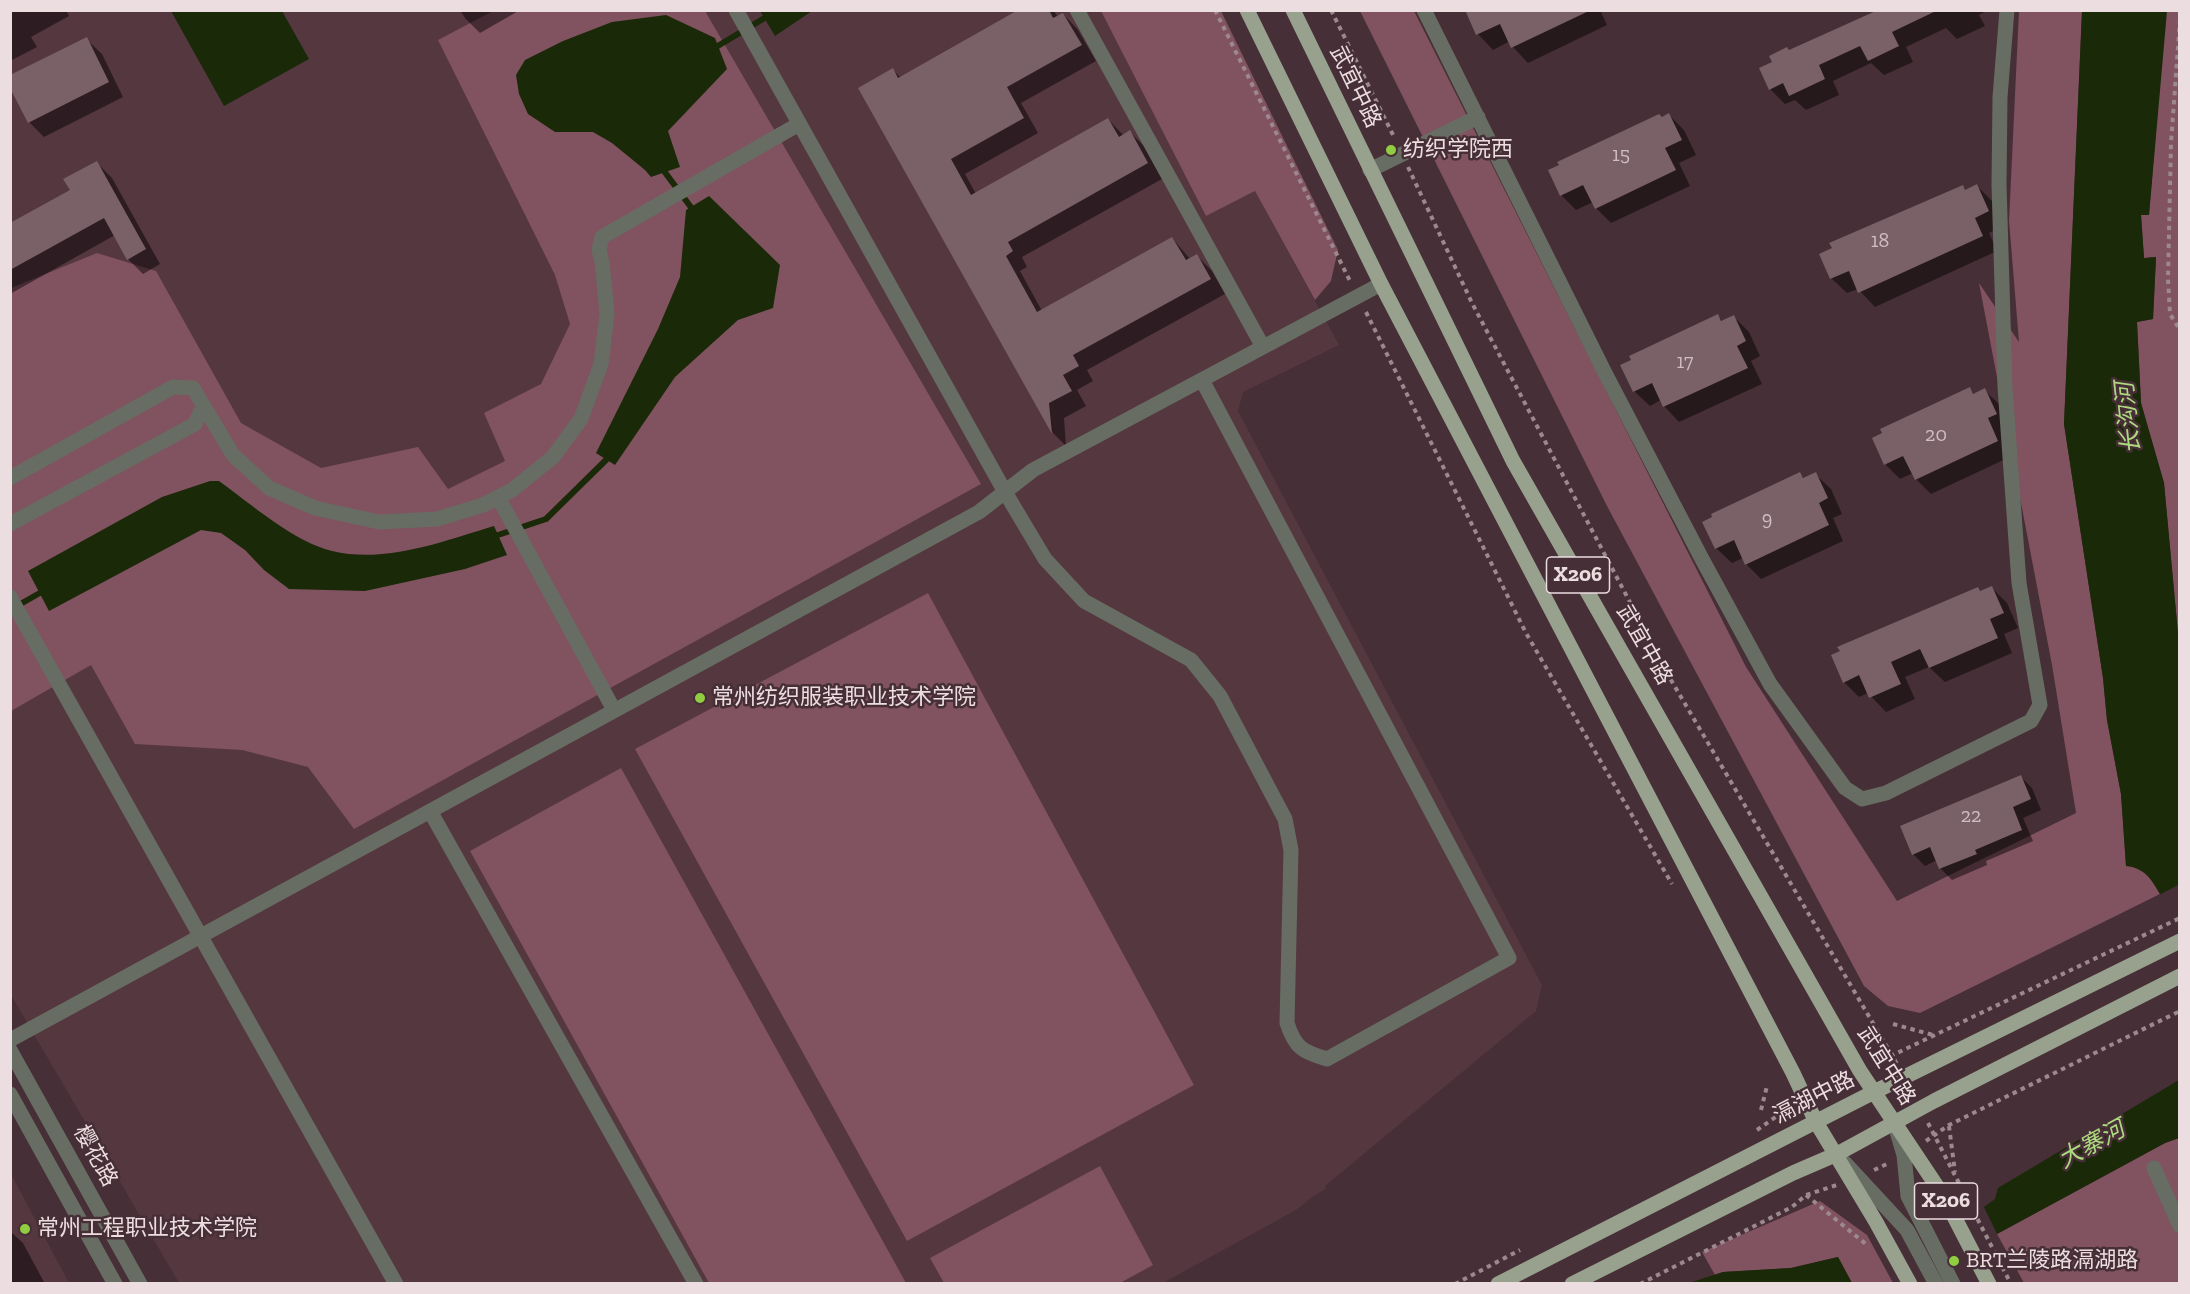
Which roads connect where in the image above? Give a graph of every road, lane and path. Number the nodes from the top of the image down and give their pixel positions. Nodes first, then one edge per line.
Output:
1 (1077, 10) edge
2 (1215, 10) edge
3 (1246, 10) edge
4 (1293, 10) edge
5 (1331, 10) edge
6 (1424, 10) edge
7 (2007, 10) edge
8 (738, 14) edge
9 (2180, 19) edge
10 (1478, 117) junction
11 (800, 124) junction
12 (1402, 155) junction
13 (1370, 170) junction
14 (1381, 284) junction
15 (1358, 296) junction
16 (2180, 330) edge
17 (1263, 347) junction
18 (1202, 380) junction
19 (203, 407) junction
20 (10, 478) edge
21 (1005, 492) junction
22 (498, 497) junction
23 (10, 525) edge
24 (10, 597) edge
25 (614, 710) junction
26 (430, 811) junction
27 (1673, 885) dead end
28 (2180, 918) edge
29 (200, 936) junction
30 (2180, 941) edge
31 (2180, 976) edge
32 (2180, 1011) edge
33 (1893, 1024) dead end
34 (1934, 1036) junction
35 (10, 1040) edge
36 (10, 1050) edge
37 (1893, 1055) junction
38 (1860, 1071) junction
39 (1904, 1077) junction
40 (1767, 1086) dead end
41 (1874, 1092) junction
42 (10, 1094) edge
43 (1805, 1099) junction
44 (1921, 1108) junction
45 (1761, 1110) dead end
46 (1816, 1122) junction
47 (1895, 1123) junction
48 (1949, 1125) junction
49 (1751, 1135) dead end
50 (1934, 1135) junction
51 (1909, 1152) junction
52 (1837, 1154) junction
53 (2154, 1168) dead end
54 (1955, 1176) junction
55 (1856, 1180) junction
56 (1806, 1195) junction
57 (2180, 1226) edge
58 (1869, 1246) dead end
59 (115, 1284) edge
60 (140, 1284) edge
61 (396, 1284) edge
62 (696, 1284) edge
63 (1498, 1284) edge
64 (1572, 1284) edge
65 (1640, 1284) edge
66 (1910, 1284) edge
67 (1936, 1284) edge
68 (1953, 1284) edge
69 (1989, 1284) edge
70 (2011, 1284) edge

1 - 17 street
2 - 15 path
3 - 14 main road, X206
4 - 13 main road, 武宜中路 / X206
5 - 12 path
6 - 10 street
7 - 10 street
8 - 11 street
9 - 16 path
10 - 12 street
11 - 21 street
11 - 22 street
12 - 13 street
12 - 37 path
13 - 38 main road, 武宜中路 / X206
14 - 15 street
14 - 43 main road, X206
15 - 17 street
15 - 27 path
17 - 18 street
18 - 21 street
18 - 21 street
19 - 20 street
19 - 22 street
19 - 23 street
21 - 25 street
22 - 25 street
24 - 29 street
25 - 26 street
26 - 29 street
26 - 62 street
28 - 34 path
29 - 35 street
29 - 61 street
30 - 39 main road, 滆湖中路
31 - 44 main road
32 - 48 path
33 - 34 path
34 - 37 path
36 - 60 street, 樱花路
37 - 38 path
37 - 39 path
38 - 41 main road, 武宜中路 / X206
38 - 43 path
39 - 41 main road, 滆湖中路
40 - 45 path
41 - 46 main road, 滆湖中路
41 - 47 main road, 武宜中路 / X206
42 - 59 street, 樱花路
43 - 46 main road, X206
43 - 49 path
44 - 47 main road
44 - 50 path
46 - 52 main road, X206
46 - 63 main road, 滆湖中路
47 - 51 main road, 武宜中路 / X206
47 - 52 main road
48 - 50 path
48 - 54 path
50 - 51 path
50 - 54 path
51 - 55 path
51 - 68 street
51 - 69 main road, 武宜中路 / X206
52 - 55 main road, X206
52 - 64 main road
53 - 57 street
54 - 70 path
55 - 56 path
55 - 66 main road, X206
55 - 67 street
56 - 58 path
56 - 65 path

